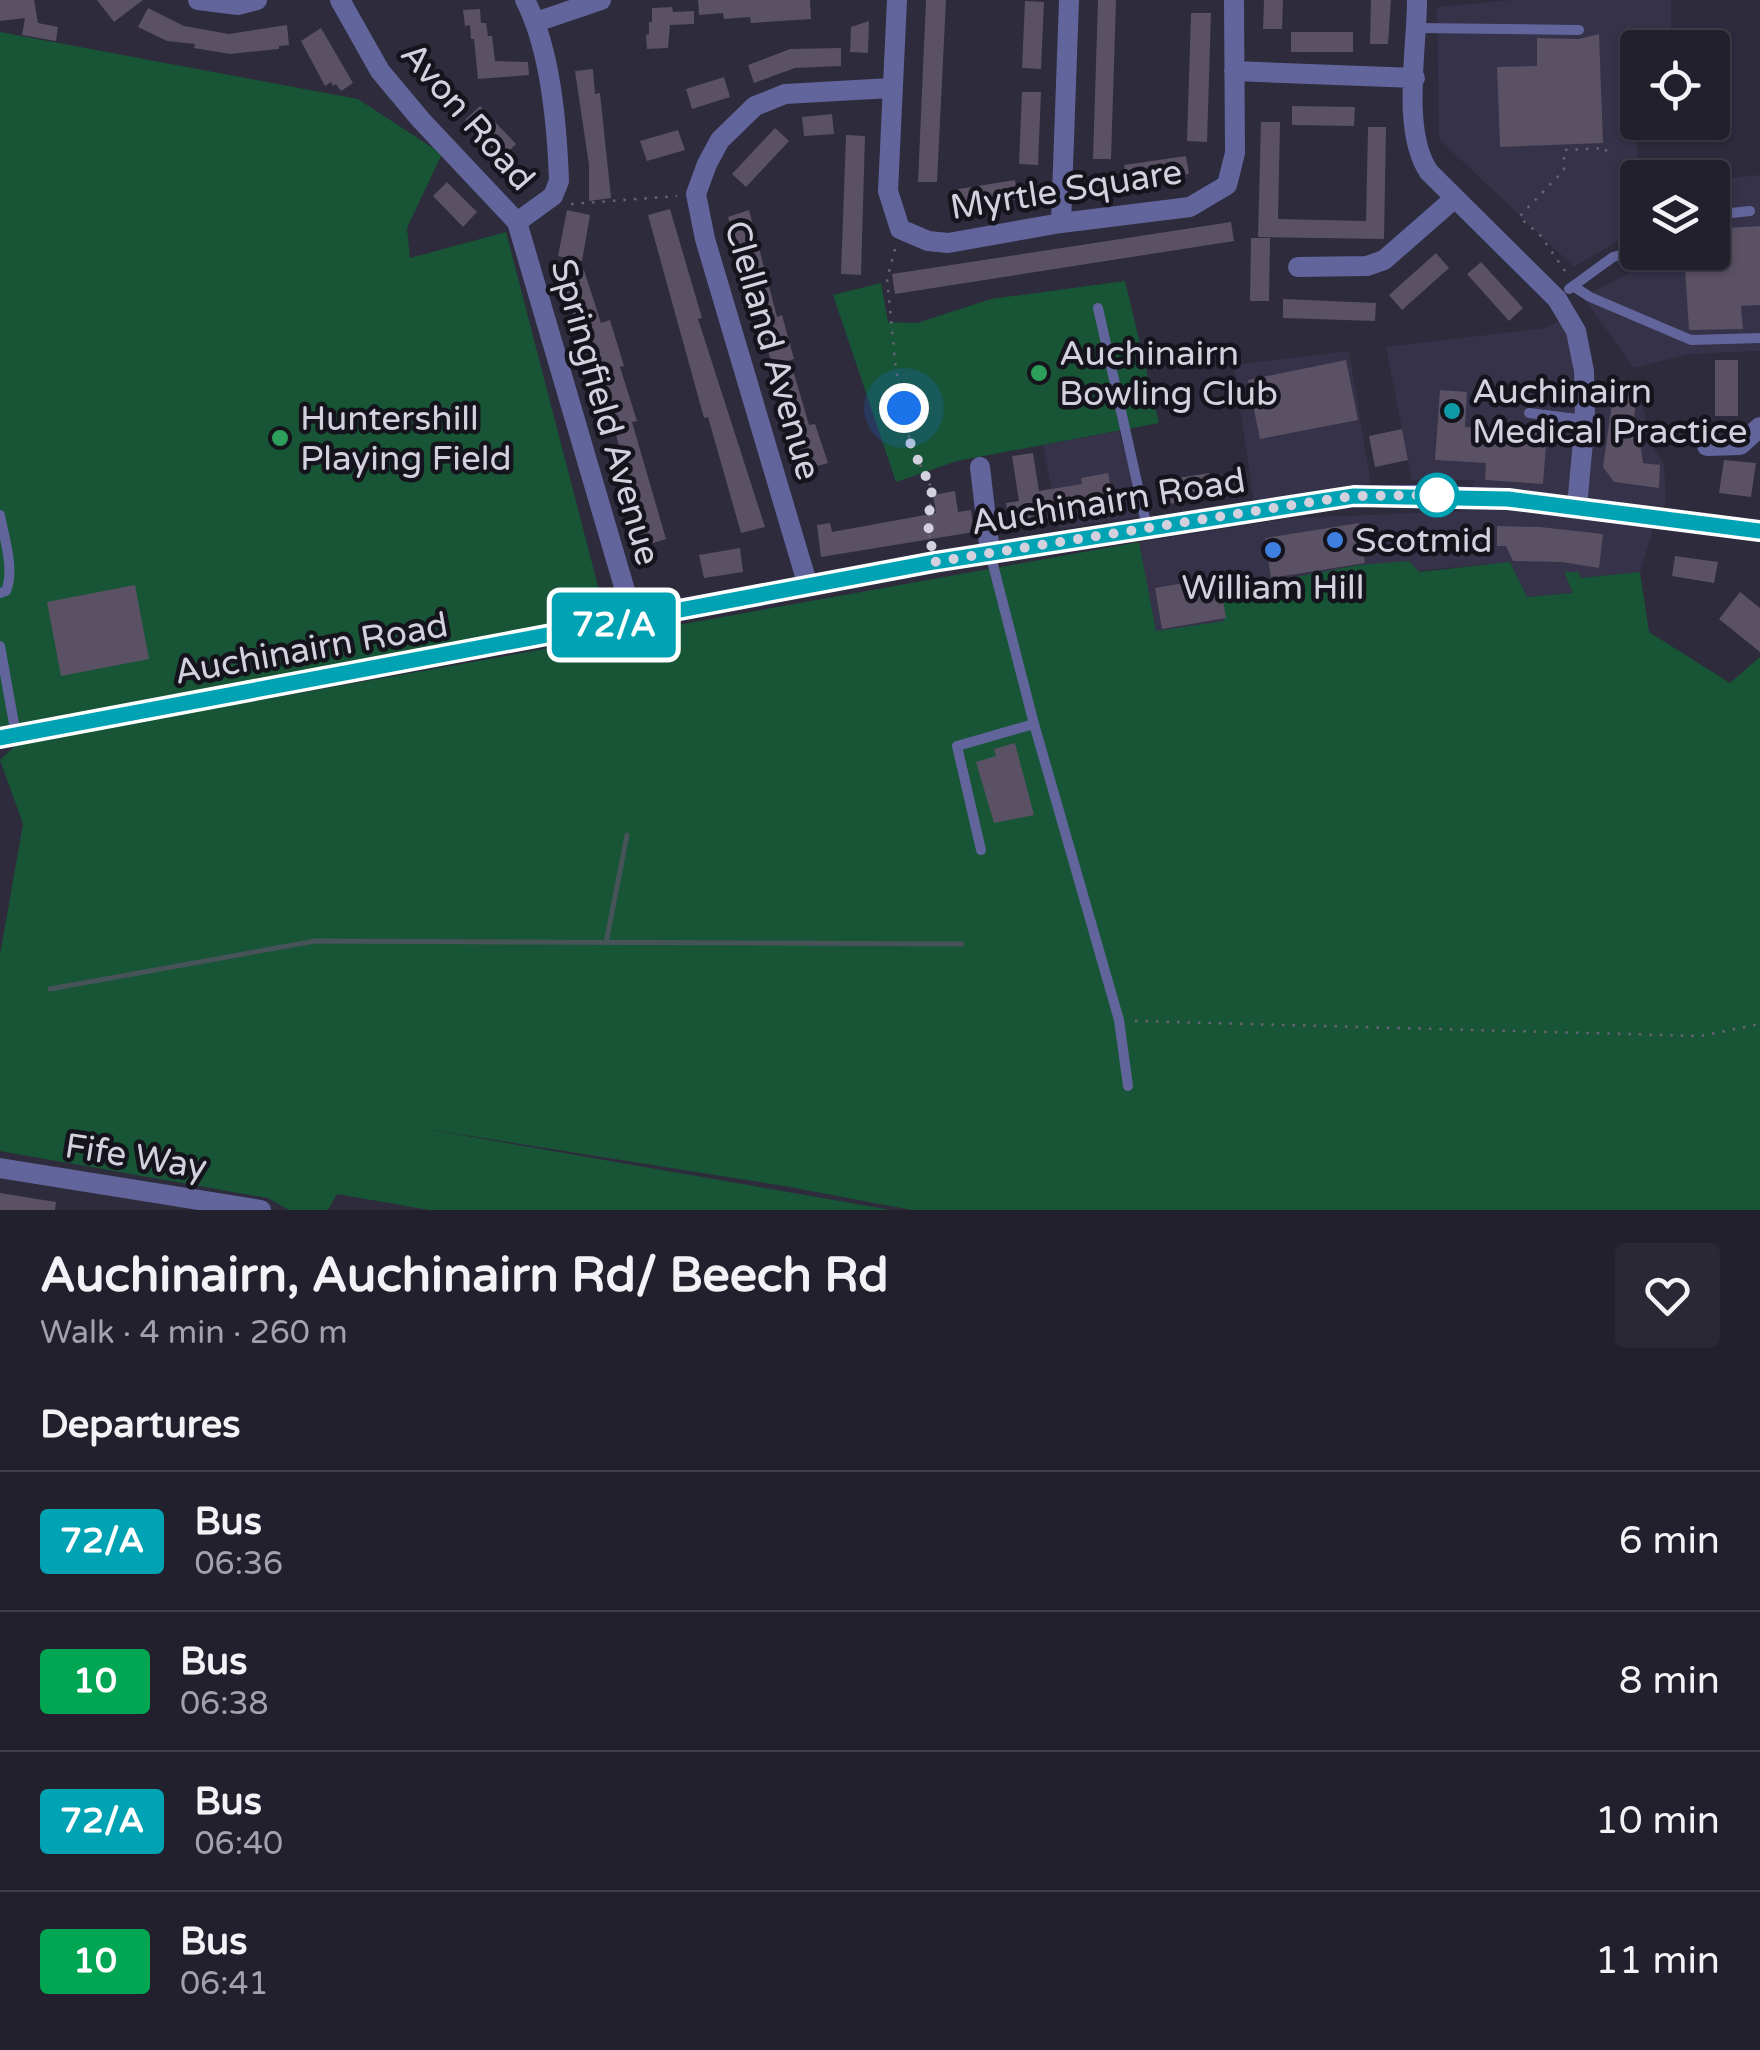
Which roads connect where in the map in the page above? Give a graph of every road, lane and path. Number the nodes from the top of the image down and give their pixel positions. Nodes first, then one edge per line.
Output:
1 (198, 0) edge
2 (256, 0) edge
3 (340, 0) edge
4 (525, 0) edge
5 (601, 0) edge
6 (897, 0) edge
7 (1069, 0) edge
8 (1234, 0) edge
9 (1417, 0) edge
10 (536, 22) junction
11 (1417, 28) junction
12 (1579, 30) dead end
13 (1234, 70) junction
14 (1414, 78) junction
15 (890, 88) junction
16 (1606, 154) dead end
17 (696, 194) junction
18 (1455, 198) junction
19 (539, 207) junction
20 (1750, 211) dead end
21 (1730, 213) edge
22 (517, 222) junction
23 (1061, 223) junction
24 (900, 228) junction
25 (1620, 256) edge
26 (1298, 267) dead end
27 (1569, 290) junction
28 (1098, 308) dead end
29 (1760, 338) edge
30 (1528, 412) dead end
31 (1584, 420) junction
32 (1760, 427) edge
33 (1707, 446) dead end
34 (980, 466) dead end
35 (1578, 506) junction
36 (0, 516) edge
37 (1147, 528) junction
38 (1760, 532) edge
39 (990, 552) junction
40 (934, 562) junction
41 (808, 586) junction
42 (0, 593) edge
43 (634, 621) junction
44 (0, 646) edge
45 (1034, 724) junction
46 (8, 736) edge
47 (981, 850) dead end
48 (1119, 1020) junction
49 (1760, 1024) edge
50 (1128, 1086) dead end
51 (0, 1168) edge
52 (261, 1210) edge

1 - 2 street
3 - 22 street, Avon Road
4 - 10 street
5 - 10 street
6 - 15 street
7 - 23 street
8 - 13 street, Myrtle Square
9 - 11 street
10 - 19 street
11 - 12 lane
11 - 14 street
13 - 14 street
13 - 23 street, Myrtle Square
14 - 18 street
15 - 17 street, Clelland Avenue
15 - 24 street
16 - 27 path
17 - 19 path
17 - 41 street, Clelland Avenue
18 - 26 street
18 - 27 street
19 - 22 street
20 - 21 lane
22 - 43 street, Springfield Avenue
23 - 24 street, Myrtle Square
24 - 40 path
25 - 27 lane
27 - 29 lane
27 - 31 street
28 - 37 lane
30 - 31 lane
31 - 35 street
32 - 33 street
34 - 39 street
35 - 37 main road, Auchinairn Road
35 - 38 main road, Auchinairn Road
36 - 42 lane
37 - 39 main road, Auchinairn Road
39 - 40 main road, Auchinairn Road
39 - 45 lane
40 - 41 main road, Auchinairn Road
41 - 43 main road, Auchinairn Road
43 - 46 main road, Auchinairn Road
44 - 46 lane
45 - 47 lane
45 - 48 lane
48 - 49 path
48 - 50 lane
51 - 52 street, Fife Way

